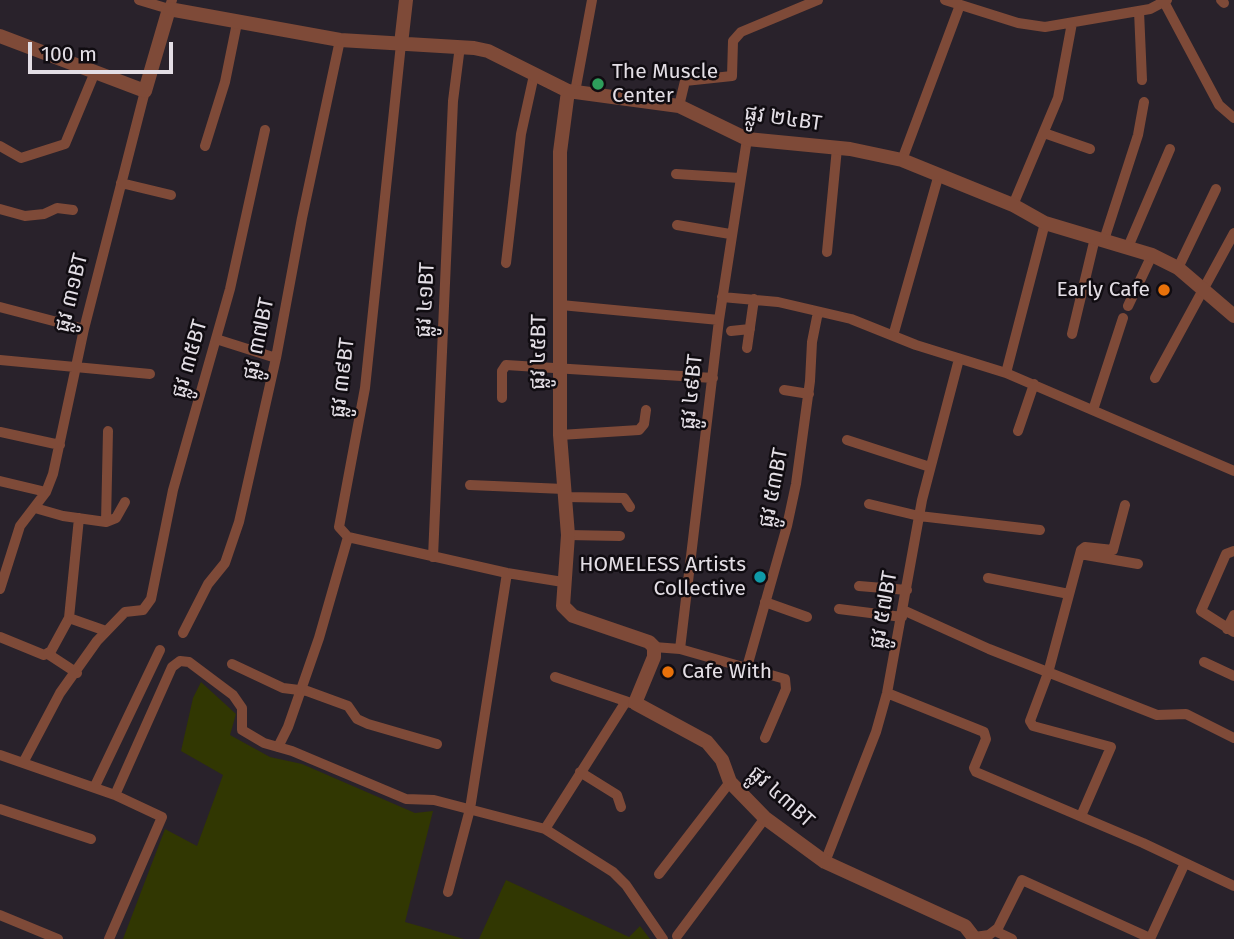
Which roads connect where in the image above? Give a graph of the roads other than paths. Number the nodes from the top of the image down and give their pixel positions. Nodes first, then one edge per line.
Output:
1 (139, 0) edge
2 (406, 0) edge
3 (592, 0) edge
4 (818, 0) edge
5 (944, 0) edge
6 (1165, 1) edge
7 (170, 5) edge
8 (960, 5) junction
9 (1139, 11) junction
10 (237, 23) junction
11 (1072, 23) junction
12 (0, 36) edge
13 (340, 40) junction
14 (401, 44) junction
15 (460, 46) junction
16 (95, 72) junction
17 (534, 75) junction
18 (1142, 80) dead end
19 (145, 90) junction
20 (571, 91) junction
21 (1144, 102) dead end
22 (679, 106) junction
23 (1234, 118) edge
24 (265, 130) dead end
25 (1044, 133) junction
26 (747, 139) junction
27 (0, 146) edge
28 (205, 146) dead end
29 (836, 148) junction
30 (1090, 149) dead end
31 (1170, 149) dead end
32 (11, 155) junction
33 (902, 160) junction
34 (0, 162) edge
35 (676, 174) dead end
36 (939, 174) junction
37 (740, 178) junction
38 (121, 183) junction
39 (1216, 189) dead end
40 (171, 195) dead end
41 (1013, 205) junction
42 (0, 209) edge
43 (73, 210) dead end
44 (1045, 223) junction
45 (677, 225) dead end
46 (1234, 233) edge
47 (730, 234) junction
48 (1100, 239) junction
49 (1128, 247) junction
50 (827, 253) dead end
51 (1152, 254) junction
52 (506, 262) dead end
53 (1178, 268) junction
54 (1204, 290) junction
55 (722, 298) junction
56 (754, 299) junction
57 (561, 305) junction
58 (1128, 306) dead end
59 (0, 307) edge
60 (818, 312) junction
61 (1234, 316) edge
62 (1123, 318) dead end
63 (719, 320) junction
64 (83, 329) junction
65 (750, 329) junction
66 (731, 331) dead end
67 (1072, 334) dead end
68 (893, 337) junction
69 (216, 339) junction
70 (747, 348) dead end
71 (276, 358) junction
72 (959, 359) junction
73 (0, 360) edge
74 (76, 368) junction
75 (559, 369) junction
76 (1006, 373) junction
77 (149, 374) dead end
78 (713, 378) junction
79 (1155, 378) dead end
80 (1034, 384) junction
81 (784, 390) dead end
82 (809, 394) junction
83 (502, 398) dead end
84 (646, 410) dead end
85 (1093, 410) junction
86 (108, 431) dead end
87 (1018, 431) dead end
88 (0, 432) edge
89 (560, 435) junction
90 (847, 440) dead end
91 (60, 445) junction
92 (930, 467) junction
93 (1234, 471) edge
94 (0, 481) edge
95 (470, 485) dead end
96 (46, 492) junction
97 (565, 493) junction
98 (125, 502) dead end
99 (869, 504) dead end
100 (1125, 505) dead end
101 (630, 507) dead end
102 (35, 508) junction
103 (919, 516) junction
104 (79, 518) junction
105 (106, 522) junction
106 (1040, 530) dead end
107 (568, 535) junction
108 (620, 536) dead end
109 (348, 537) junction
110 (1234, 551) edge
111 (1080, 554) junction
112 (433, 557) junction
113 (4, 558) edge
114 (1138, 564) dead end
115 (507, 573) junction
116 (988, 578) dead end
117 (563, 582) junction
118 (859, 586) dead end
119 (0, 589) edge
120 (907, 590) junction
121 (1069, 594) junction
122 (765, 602) junction
123 (839, 609) dead end
124 (903, 613) junction
125 (1234, 615) edge
126 (807, 617) dead end
127 (69, 618) junction
128 (1231, 630) edge
129 (106, 631) junction
130 (183, 634) dead end
131 (0, 637) edge
132 (654, 647) junction
133 (680, 649) junction
134 (160, 650) dead end
135 (48, 654) junction
136 (1204, 662) dead end
137 (232, 664) dead end
138 (747, 667) junction
139 (77, 673) junction
140 (1048, 673) junction
141 (1234, 676) edge
142 (555, 677) dead end
143 (299, 689) junction
144 (887, 693) junction
145 (630, 703) junction
146 (765, 738) dead end
147 (1234, 738) edge
148 (438, 744) dead end
149 (278, 747) junction
150 (0, 755) edge
151 (24, 761) junction
152 (580, 772) junction
153 (730, 782) junction
154 (95, 786) junction
155 (115, 795) junction
156 (621, 807) dead end
157 (0, 809) edge
158 (470, 809) junction
159 (1081, 816) junction
160 (765, 818) junction
161 (545, 829) junction
162 (91, 839) dead end
163 (825, 862) junction
164 (1185, 863) junction
165 (659, 874) dead end
166 (1234, 886) edge
167 (449, 892) dead end
168 (0, 915) edge
169 (995, 931) junction
170 (677, 936) dead end
171 (975, 938) edge
172 (58, 939) edge
173 (109, 939) edge
174 (663, 939) edge
175 (1012, 939) edge
176 (1150, 939) edge

1 - 7 street, ផ្លូវ ២៤BT
2 - 14 street, ផ្លូវ ៣៩BT
3 - 20 street
4 - 22 street
5 - 8 street
6 - 9 street
6 - 23 street
7 - 10 street, ផ្លូវ ២៤BT
7 - 19 street, ផ្លូវ ៣១BT
8 - 11 street
8 - 33 street
9 - 11 street
9 - 18 street
10 - 13 street, ផ្លូវ ២៤BT
10 - 28 street
11 - 25 street
12 - 16 street
13 - 14 street, ផ្លូវ ២៤BT
13 - 71 street, ផ្លូវ ៣៧BT
14 - 15 street, ផ្លូវ ២៤BT
14 - 109 street, ផ្លូវ ៣៩BT
15 - 17 street, ផ្លូវ ២៤BT
15 - 112 street, ផ្លូវ ៤១BT
16 - 19 street
16 - 32 street
17 - 20 street, ផ្លូវ ២៤BT
17 - 52 street
19 - 38 street, ផ្លូវ ៣១BT
20 - 22 street, ផ្លូវ ២៤BT
20 - 57 street, ផ្លូវ ៤៥BT
21 - 48 street
22 - 26 street, ផ្លូវ ២៤BT
24 - 69 street, ផ្លូវ ៣៥BT
25 - 30 street
25 - 41 street
26 - 29 street, ផ្លូវ ២៤BT
26 - 37 street, ផ្លូវ ៤៩BT
27 - 32 street
29 - 33 street, ផ្លូវ ២៤BT
29 - 50 street
31 - 49 street
32 - 34 street
33 - 36 street, ផ្លូវ ២៤BT
35 - 37 street
36 - 41 street, ផ្លូវ ២៤BT
36 - 68 street
37 - 47 street, ផ្លូវ ៤៩BT
38 - 40 street
38 - 64 street, ផ្លូវ ៣១BT
39 - 53 street
41 - 44 street, ផ្លូវ ២៤BT
42 - 43 street
44 - 48 street, ផ្លូវ ២៤BT
44 - 76 street
45 - 47 street
46 - 54 street
47 - 55 street, ផ្លូវ ៤៩BT
48 - 49 street, ផ្លូវ ២៤BT
48 - 67 street
49 - 51 street, ផ្លូវ ២៤BT
51 - 53 street, ផ្លូវ ២៤BT
51 - 58 street
53 - 54 street, ផ្លូវ ២៤BT
54 - 61 street, ផ្លូវ ២៤BT
54 - 79 street
55 - 56 street
55 - 63 street, ផ្លូវ ៤៩BT
56 - 60 street
56 - 65 street
57 - 63 street
57 - 75 street, ផ្លូវ ៤៥BT
59 - 64 street
60 - 68 street
60 - 82 street, ផ្លូវ ៥៣BT
62 - 85 street
63 - 78 street, ផ្លូវ ៤៩BT
64 - 74 street, ផ្លូវ ៣១BT
65 - 66 street
65 - 70 street
68 - 72 street
69 - 71 street
69 - 129 street, ផ្លូវ ៣៥BT
71 - 130 street, ផ្លូវ ៣៧BT
72 - 76 street
72 - 92 street, ផ្លូវ ៥៧BT
73 - 74 street
74 - 77 street
74 - 91 street, ផ្លូវ ៣១BT
75 - 78 street
75 - 83 street
75 - 89 street, ផ្លូវ ៤៥BT
76 - 80 street
78 - 133 street, ផ្លូវ ៤៩BT
80 - 85 street
80 - 87 street
81 - 82 street
82 - 122 street, ផ្លូវ ៥៣BT
84 - 89 street
85 - 93 street
86 - 105 street
88 - 91 street
89 - 97 street, ផ្លូវ ៤៥BT
90 - 92 street
91 - 96 street, ផ្លូវ ៣១BT
92 - 103 street, ផ្លូវ ៥៧BT
94 - 96 street
95 - 97 street
96 - 102 street, ផ្លូវ ៣១BT
97 - 101 street
97 - 107 street, ផ្លូវ ៤៥BT
98 - 105 street
99 - 103 street
100 - 111 street
102 - 104 street
102 - 113 street, ផ្លូវ ៣១BT
103 - 106 street
103 - 120 street, ផ្លូវ ៥៧BT
104 - 105 street
104 - 127 street
107 - 108 street
107 - 117 street, ផ្លូវ ៤៥BT
109 - 112 street
109 - 143 street
110 - 128 street
111 - 114 street
111 - 121 street
112 - 115 street
113 - 119 street, ផ្លូវ ៣១BT
115 - 117 street
115 - 158 street
116 - 121 street
117 - 132 street, ផ្លូវ ៤៥BT
118 - 120 street
120 - 124 street, ផ្លូវ ៥៧BT
121 - 140 street
122 - 126 street
122 - 138 street, ផ្លូវ ៥៣BT
123 - 124 street
124 - 140 street
124 - 144 street, ផ្លូវ ៥៧BT
125 - 128 street
127 - 129 street
127 - 135 street
129 - 139 street
131 - 135 street
132 - 133 street
132 - 145 street
133 - 138 street
134 - 154 street
135 - 139 street
136 - 141 street
137 - 143 street
138 - 146 street
139 - 151 street
140 - 147 street
140 - 159 street
142 - 145 street
143 - 148 street
143 - 149 street
144 - 159 street
144 - 163 street, ផ្លូវ ៥៧BT
145 - 152 street
145 - 153 street, ផ្លូវ ៤៣BT
149 - 155 street
149 - 158 street
150 - 151 street
151 - 154 street
152 - 156 street
152 - 161 street
153 - 160 street, ផ្លូវ ៤៣BT
153 - 165 street
154 - 155 street
155 - 173 street
157 - 162 street
158 - 161 street
158 - 167 street
159 - 164 street
160 - 163 street, ផ្លូវ ៤៣BT
160 - 170 street
161 - 174 street
163 - 171 street, ផ្លូវ ៤៣BT
164 - 166 street
164 - 176 street
168 - 172 street
169 - 171 street
169 - 175 street
169 - 176 street

